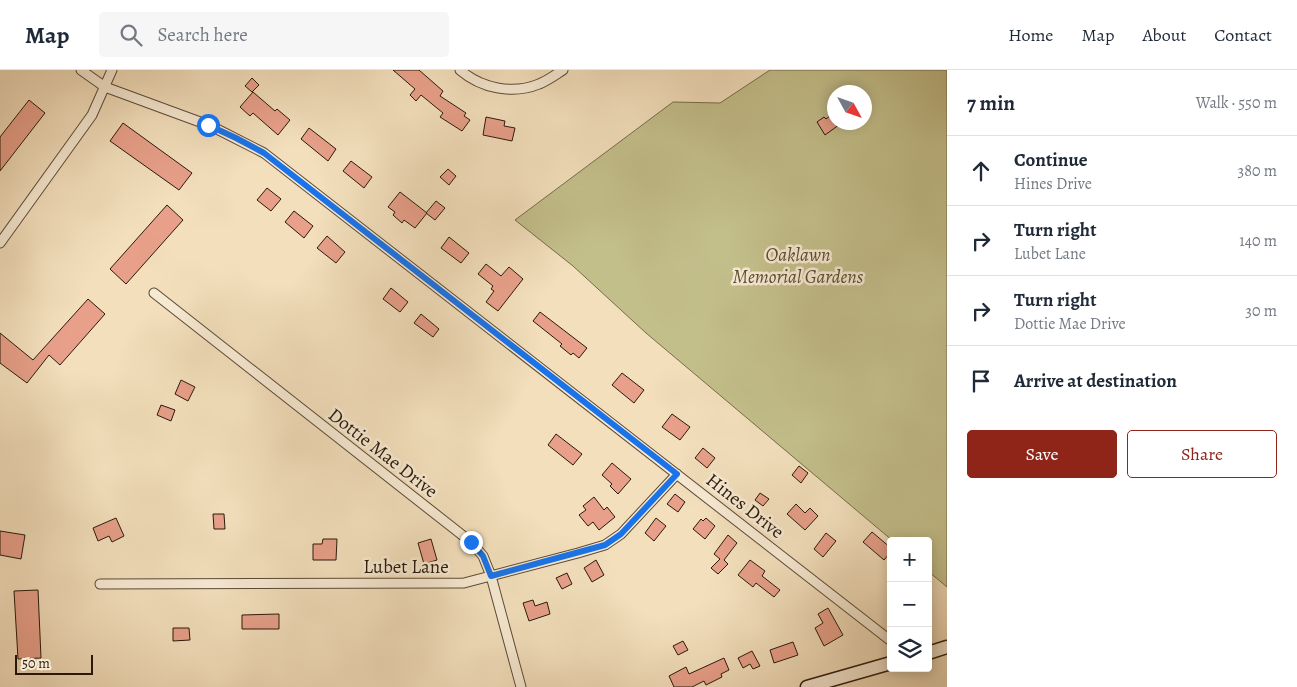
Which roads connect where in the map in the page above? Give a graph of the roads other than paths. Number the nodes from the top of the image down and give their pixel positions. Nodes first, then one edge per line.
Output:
1 (81, 70) edge
2 (112, 70) edge
3 (460, 70) edge
4 (563, 70) edge
5 (105, 87) junction
6 (0, 243) edge
7 (154, 293) dead end
8 (677, 474) junction
9 (491, 576) junction
10 (100, 584) dead end
11 (887, 638) edge
12 (947, 647) edge
13 (932, 652) edge
14 (887, 664) edge
15 (521, 687) edge
16 (807, 687) edge

1 - 5 street, Hines Drive
2 - 5 street
3 - 4 street
5 - 6 street
5 - 8 street, Hines Drive
7 - 9 street, Dottie Mae Drive
8 - 9 street, Lubet Lane
8 - 11 street, Hines Drive
9 - 10 street, Lubet Lane
9 - 15 street, Dottie Mae Drive
12 - 13 main road
14 - 16 main road

